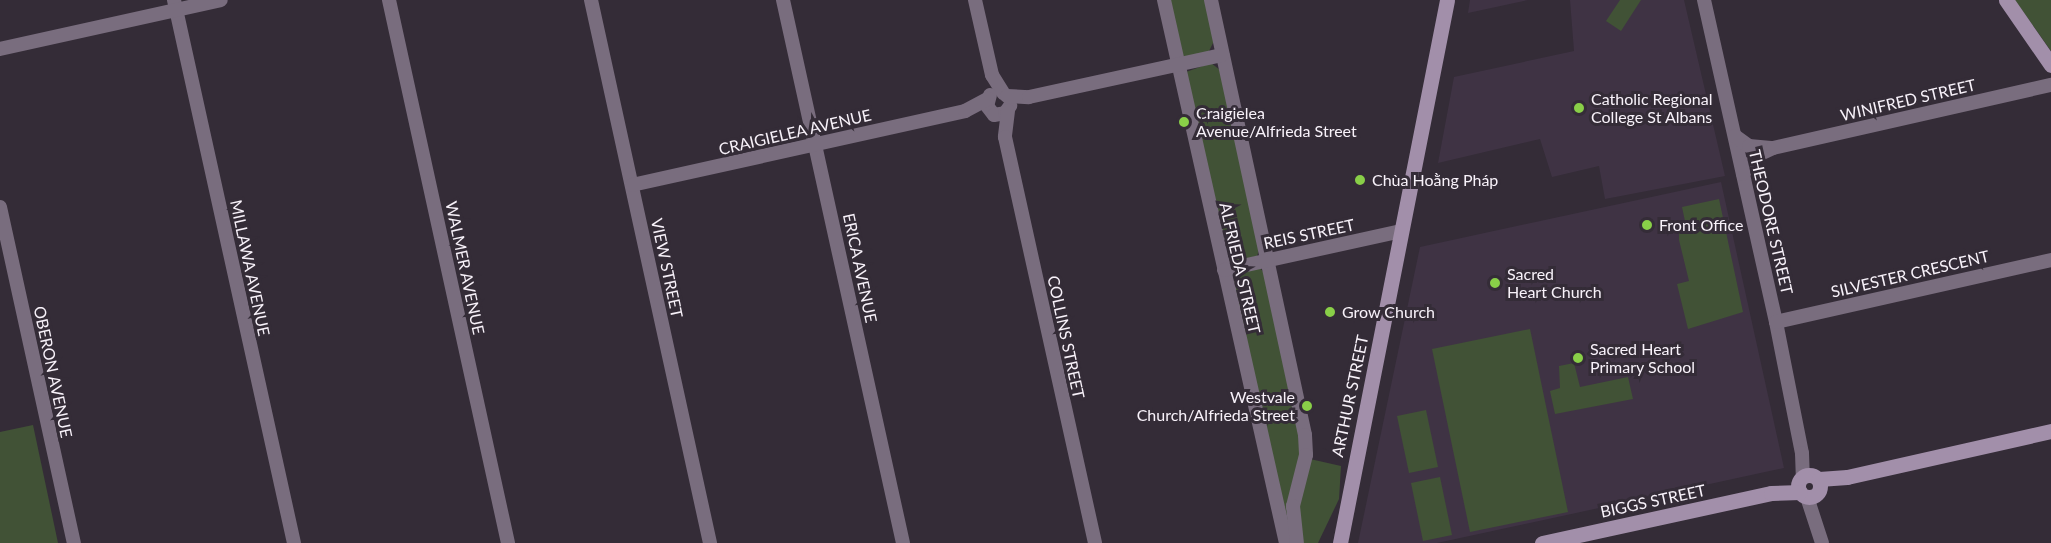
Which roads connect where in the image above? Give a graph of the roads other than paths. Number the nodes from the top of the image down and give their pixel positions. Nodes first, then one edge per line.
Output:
1 (221, 0) edge
2 (389, 0) edge
3 (591, 0) edge
4 (783, 0) edge
5 (975, 0) edge
6 (1164, 0) edge
7 (1211, 0) edge
8 (1447, 0) edge
9 (1704, 0) edge
10 (2006, 0) edge
11 (175, 5) edge
12 (0, 49) edge
13 (1222, 55) junction
14 (1177, 64) junction
15 (2051, 65) edge
16 (2051, 85) edge
17 (999, 104) junction
18 (1735, 136) junction
19 (816, 145) junction
20 (1773, 148) junction
21 (1743, 174) junction
22 (632, 185) junction
23 (0, 207) edge
24 (1401, 231) junction
25 (1268, 260) junction
26 (2051, 260) edge
27 (1224, 270) junction
28 (1776, 322) junction
29 (2051, 431) edge
30 (1809, 486) junction
31 (1342, 516) junction
32 (74, 543) edge
33 (294, 543) edge
34 (508, 543) edge
35 (710, 543) edge
36 (903, 543) edge
37 (1095, 543) edge
38 (1286, 543) edge
39 (1297, 543) edge
40 (1327, 543) edge
41 (1340, 543) edge
42 (1542, 543) edge
43 (1822, 543) edge

1 - 11 street
2 - 34 street, WALMER AVENUE
3 - 22 street, VIEW STREET
4 - 19 street, ERICA AVENUE
5 - 17 street, COLLINS STREET
6 - 14 street, ALFRIEDA STREET
7 - 13 street, ALFRIEDA STREET
8 - 24 street, ARTHUR STREET
9 - 18 street, THEODORE STREET
10 - 15 street
11 - 12 street
11 - 33 street, MILLAWA AVENUE
13 - 14 street, CRAIGIELEA AVENUE
13 - 25 street, ALFRIEDA STREET
14 - 17 street, CRAIGIELEA AVENUE
14 - 27 street, ALFRIEDA STREET
16 - 20 street, WINIFRED STREET
17 - 19 street, CRAIGIELEA AVENUE
17 - 37 street, COLLINS STREET
18 - 20 street, WINIFRED STREET
18 - 21 street, THEODORE STREET
19 - 22 street, CRAIGIELEA AVENUE
19 - 36 street, ERICA AVENUE
20 - 21 street, WINIFRED STREET
21 - 28 street, THEODORE STREET
22 - 35 street, VIEW STREET
23 - 32 street, OBERON AVENUE
24 - 25 street, REIS STREET
24 - 31 street, ARTHUR STREET
25 - 27 street, REIS STREET
25 - 39 street, ALFRIEDA STREET
26 - 28 street, SILVESTER CRESCENT
27 - 38 street, ALFRIEDA STREET
28 - 30 street, THEODORE STREET
29 - 30 street, BIGGS STREET
30 - 42 street, BIGGS STREET
30 - 43 street, THEODORE STREET
31 - 40 street, ARTHUR STREET
31 - 41 street, ARTHUR STREET

